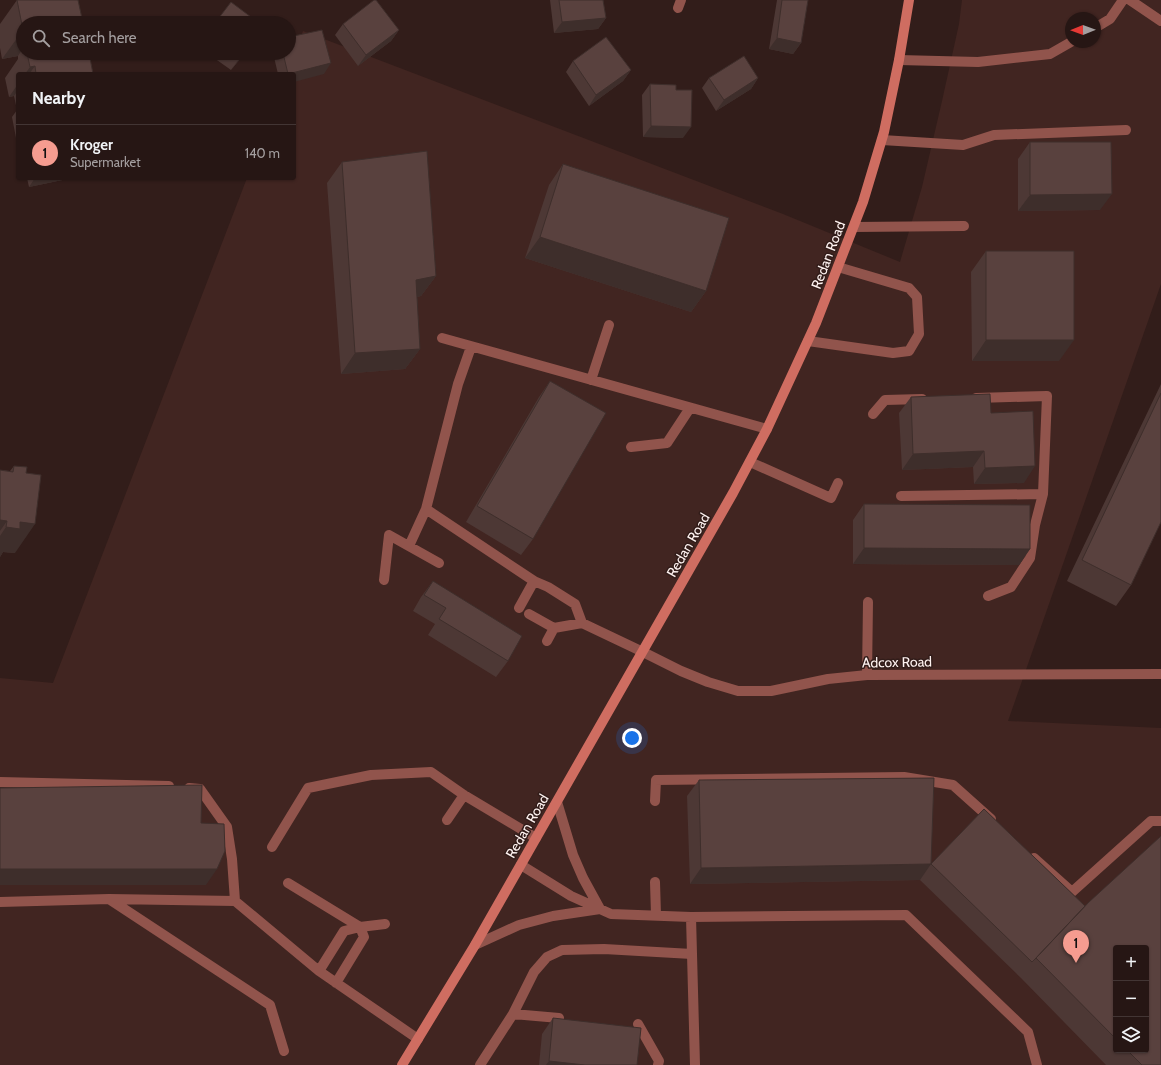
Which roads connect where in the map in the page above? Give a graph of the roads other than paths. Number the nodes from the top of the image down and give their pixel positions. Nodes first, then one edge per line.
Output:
1 (909, 0) edge
2 (1123, 0) edge
3 (1130, 0) edge
4 (1161, 21) edge
5 (1101, 24) edge
6 (1065, 45) edge
7 (899, 60) junction
8 (1126, 130) dead end
9 (882, 140) junction
10 (964, 226) dead end
11 (854, 227) junction
12 (838, 267) junction
13 (609, 325) dead end
14 (442, 338) dead end
15 (808, 341) junction
16 (471, 347) junction
17 (591, 380) junction
18 (931, 398) edge
19 (970, 398) edge
20 (690, 408) junction
21 (873, 414) dead end
22 (767, 429) junction
23 (631, 447) dead end
24 (750, 462) junction
25 (838, 484) dead end
26 (1043, 494) junction
27 (901, 496) dead end
28 (426, 509) junction
29 (409, 546) junction
30 (440, 563) dead end
31 (384, 580) dead end
32 (534, 581) junction
33 (988, 596) dead end
34 (868, 602) dead end
35 (519, 608) dead end
36 (529, 614) dead end
37 (582, 623) junction
38 (554, 628) junction
39 (547, 641) dead end
40 (643, 652) junction
41 (1161, 674) edge
42 (867, 675) junction
43 (0, 782) edge
44 (464, 795) junction
45 (655, 801) dead end
46 (557, 802) junction
47 (447, 820) dead end
48 (1161, 821) edge
49 (1001, 828) edge
50 (536, 838) junction
51 (272, 848) dead end
52 (1024, 849) edge
53 (521, 865) junction
54 (655, 882) dead end
55 (288, 883) dead end
56 (109, 899) junction
57 (235, 901) junction
58 (0, 902) edge
59 (600, 909) junction
60 (656, 915) junction
61 (691, 917) junction
62 (385, 924) dead end
63 (360, 927) junction
64 (475, 945) junction
65 (692, 954) junction
66 (318, 971) junction
67 (336, 983) junction
68 (512, 1014) junction
69 (559, 1018) edge
70 (638, 1024) dead end
71 (418, 1039) junction
72 (284, 1051) dead end
73 (402, 1065) edge
74 (480, 1065) edge
75 (658, 1065) edge
76 (695, 1065) edge
77 (1037, 1065) edge

1 - 7 main road, Redan Road
2 - 5 street
3 - 4 street
6 - 7 street
7 - 9 main road, Redan Road
8 - 9 street
9 - 11 main road, Redan Road
10 - 11 street
11 - 12 main road, Redan Road
12 - 15 main road, Redan Road
12 - 15 street
13 - 17 street
14 - 16 street
15 - 22 main road, Redan Road
16 - 17 street
16 - 28 street
17 - 20 street
18 - 21 street
19 - 26 street
20 - 22 street
20 - 23 street
22 - 24 main road, Redan Road
24 - 25 street
24 - 40 main road, Redan Road
26 - 27 street
26 - 33 street
28 - 29 street
28 - 32 street
29 - 30 street
29 - 31 street
32 - 35 street
32 - 37 street
34 - 42 street
36 - 38 street
37 - 38 street
37 - 40 street, Adcox Road
38 - 39 street
40 - 42 street, Adcox Road
40 - 46 main road, Redan Road
41 - 42 street, Adcox Road
43 - 57 street
44 - 47 street
44 - 50 street
44 - 51 street
45 - 49 street
46 - 50 main road, Redan Road
46 - 59 street
48 - 52 street
50 - 53 main road, Redan Road
53 - 59 street
53 - 64 main road, Redan Road
54 - 60 street
55 - 63 street
56 - 57 street
56 - 58 street
56 - 72 street
57 - 66 street
59 - 60 street
59 - 64 street
60 - 61 street
61 - 65 street
61 - 77 street
62 - 63 street
63 - 66 street
63 - 67 street
64 - 71 main road, Redan Road
65 - 68 street
65 - 76 street
66 - 67 street
67 - 71 street
68 - 69 street
68 - 74 street
70 - 75 street
71 - 73 main road, Redan Road

